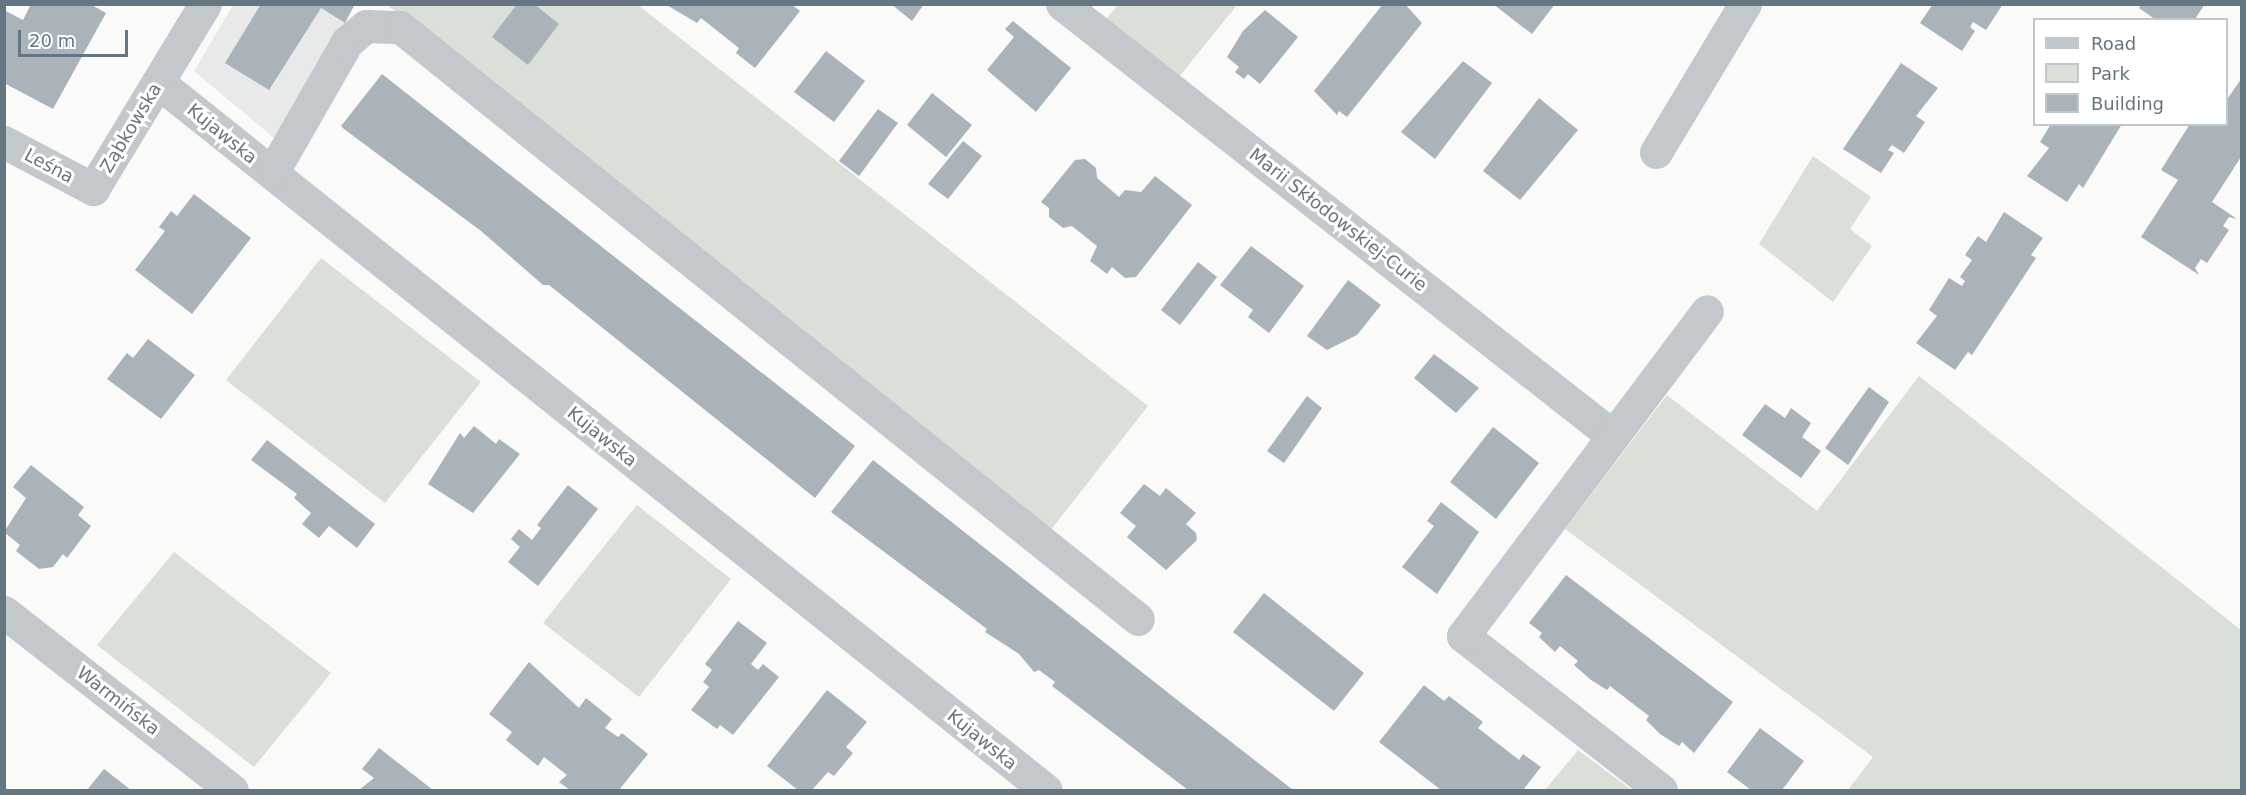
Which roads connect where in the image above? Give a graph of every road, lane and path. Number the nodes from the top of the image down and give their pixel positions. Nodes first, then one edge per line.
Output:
1 (205, 4) edge
2 (1062, 4) edge
3 (1745, 4) edge
4 (159, 82) junction
5 (4, 142) edge
6 (1656, 152) dead end
7 (272, 174) junction
8 (93, 189) joint
9 (1707, 311) dead end
10 (1613, 436) junction
11 (4, 612) edge
12 (1138, 619) dead end
13 (232, 790) edge
14 (1046, 790) edge
15 (1661, 790) edge

1 - 4 street, Ząbkowska
2 - 10 street, Marii Skłodowskiej-Curie
3 - 6 street
4 - 7 street, Kujawska
4 - 8 street, Ząbkowska
5 - 8 street, Leśna
7 - 12 street
7 - 14 street, Kujawska
9 - 10 street
10 - 15 street
11 - 13 street, Warmińska

